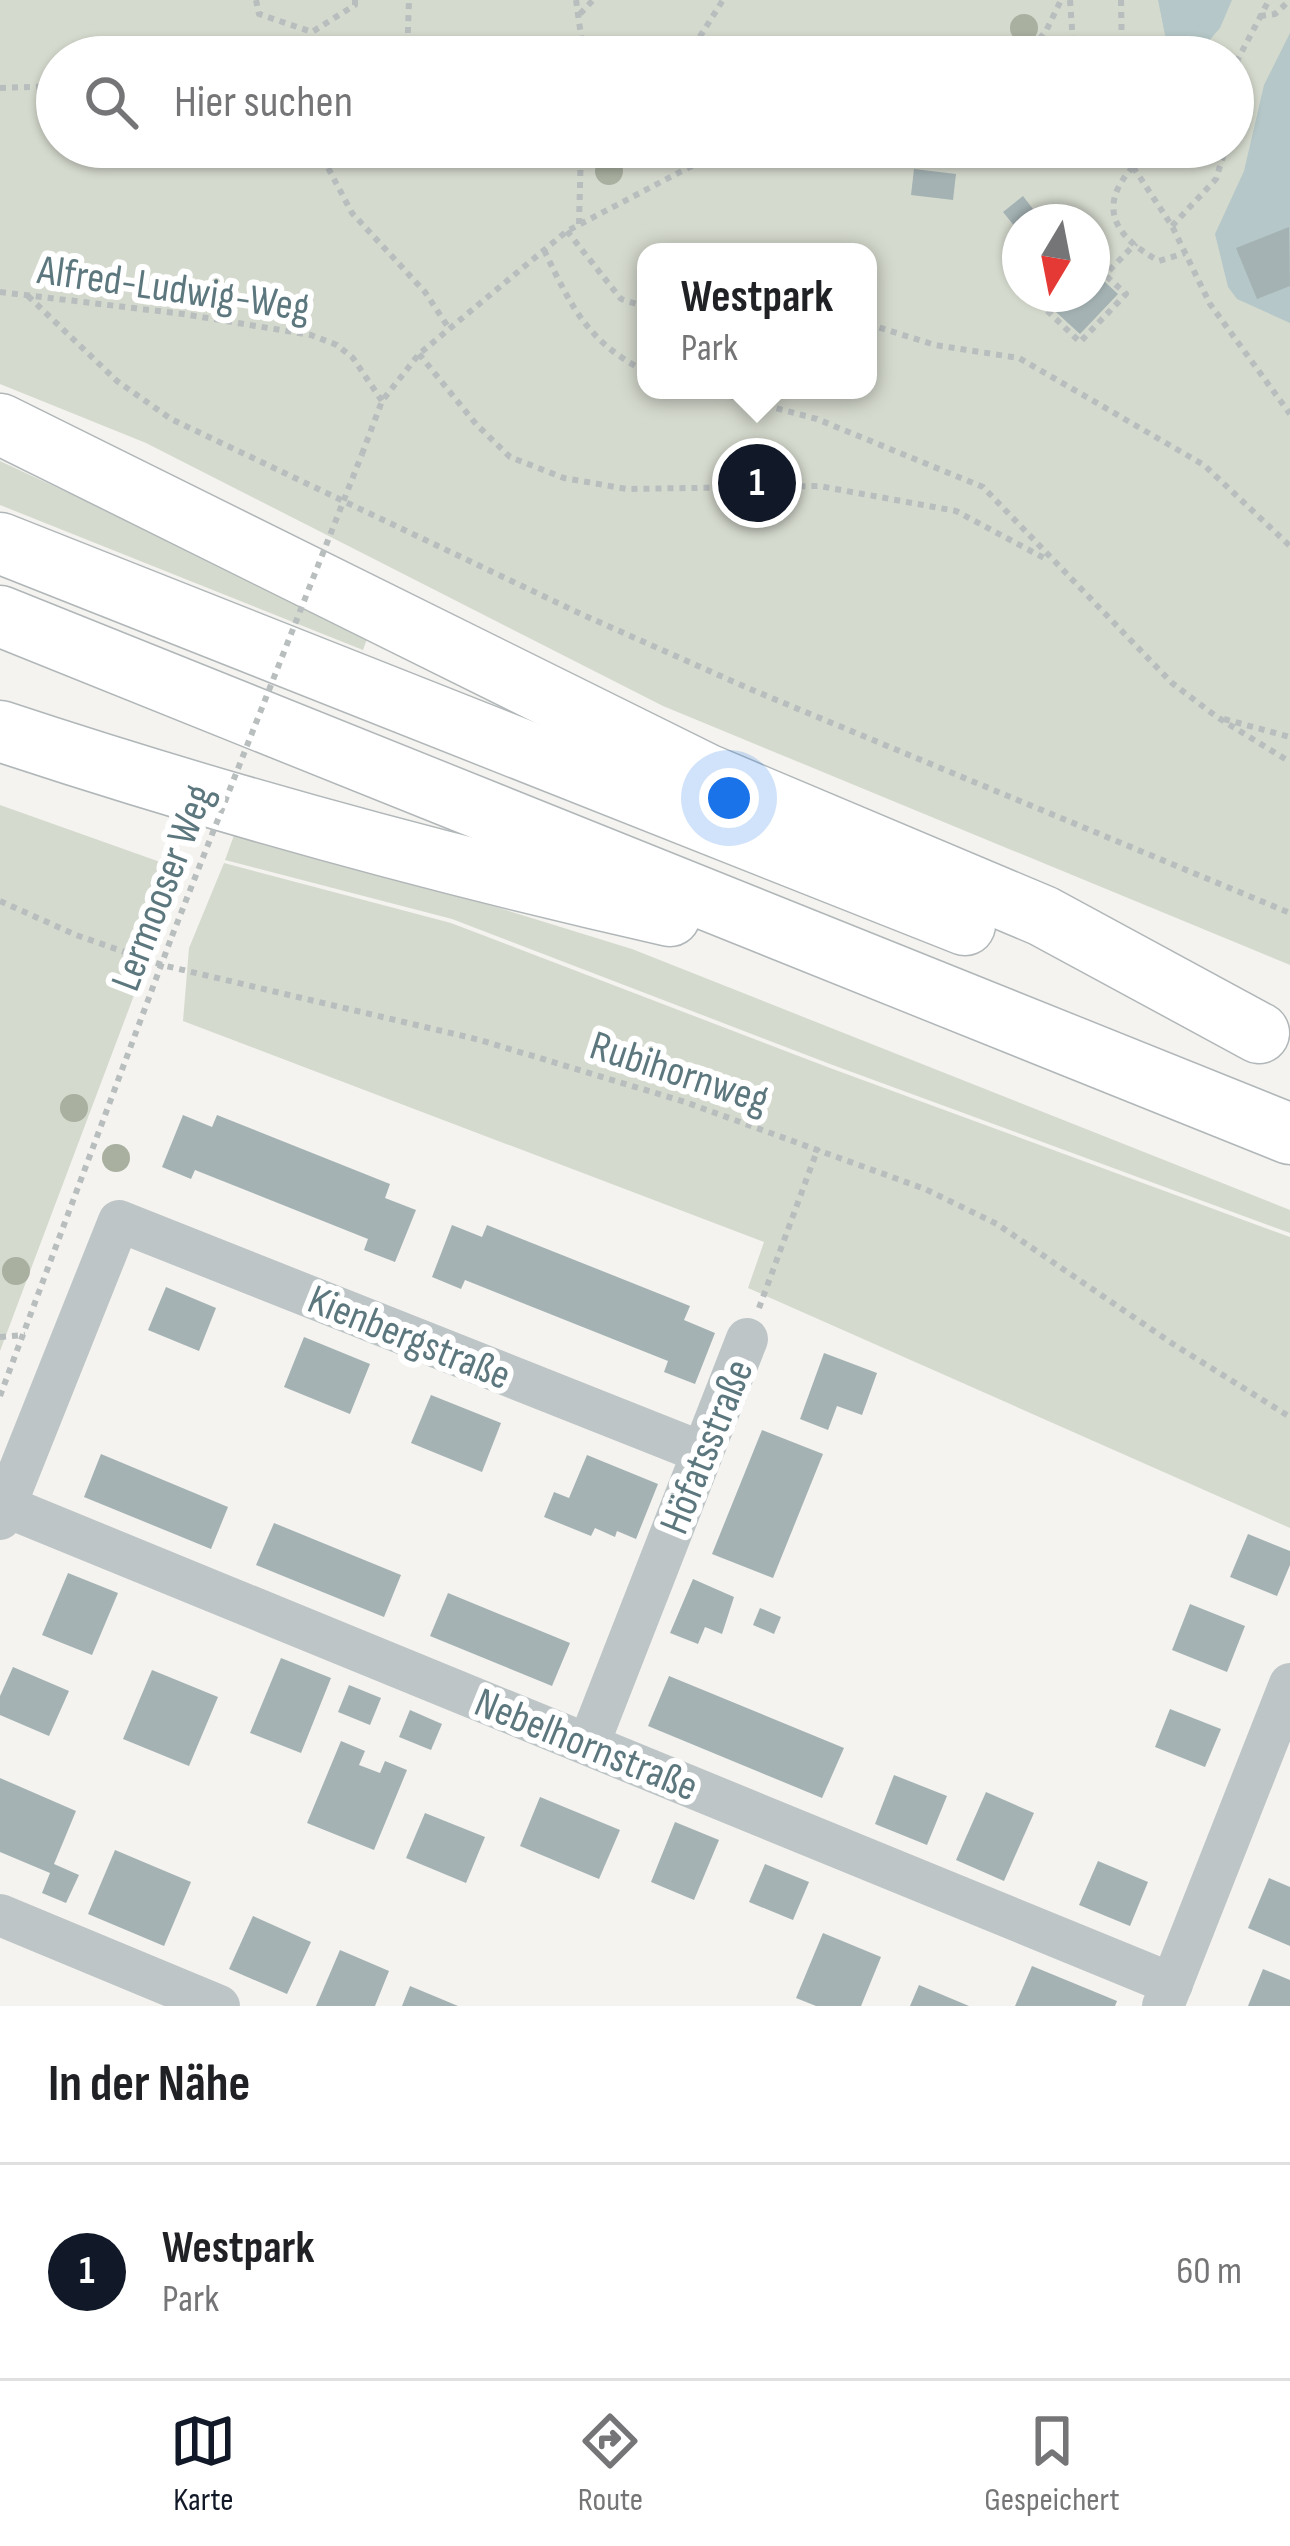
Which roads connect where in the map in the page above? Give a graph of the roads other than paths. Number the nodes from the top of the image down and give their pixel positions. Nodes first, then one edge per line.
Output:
1 (0, 424) edge
2 (0, 544) edge
3 (0, 616) edge
4 (0, 731) edge
5 (846, 956) junction
6 (1275, 1040) edge
7 (1290, 1134) edge
8 (747, 1339) road end
9 (701, 1452) junction
10 (2, 1510) edge
11 (1290, 1684) edge
12 (589, 1743) junction
13 (0, 1915) edge
14 (1168, 1995) edge
15 (219, 2006) edge

1 - 6 highway
2 - 6 highway
3 - 5 highway
4 - 5 highway
5 - 7 highway
8 - 9 street, Höfatsstraße
9 - 10 street, Kienbergstraße
9 - 12 street, Höfatsstraße
10 - 12 street, Nebelhornstraße
11 - 14 street
12 - 14 street, Nebelhornstraße
13 - 15 street

